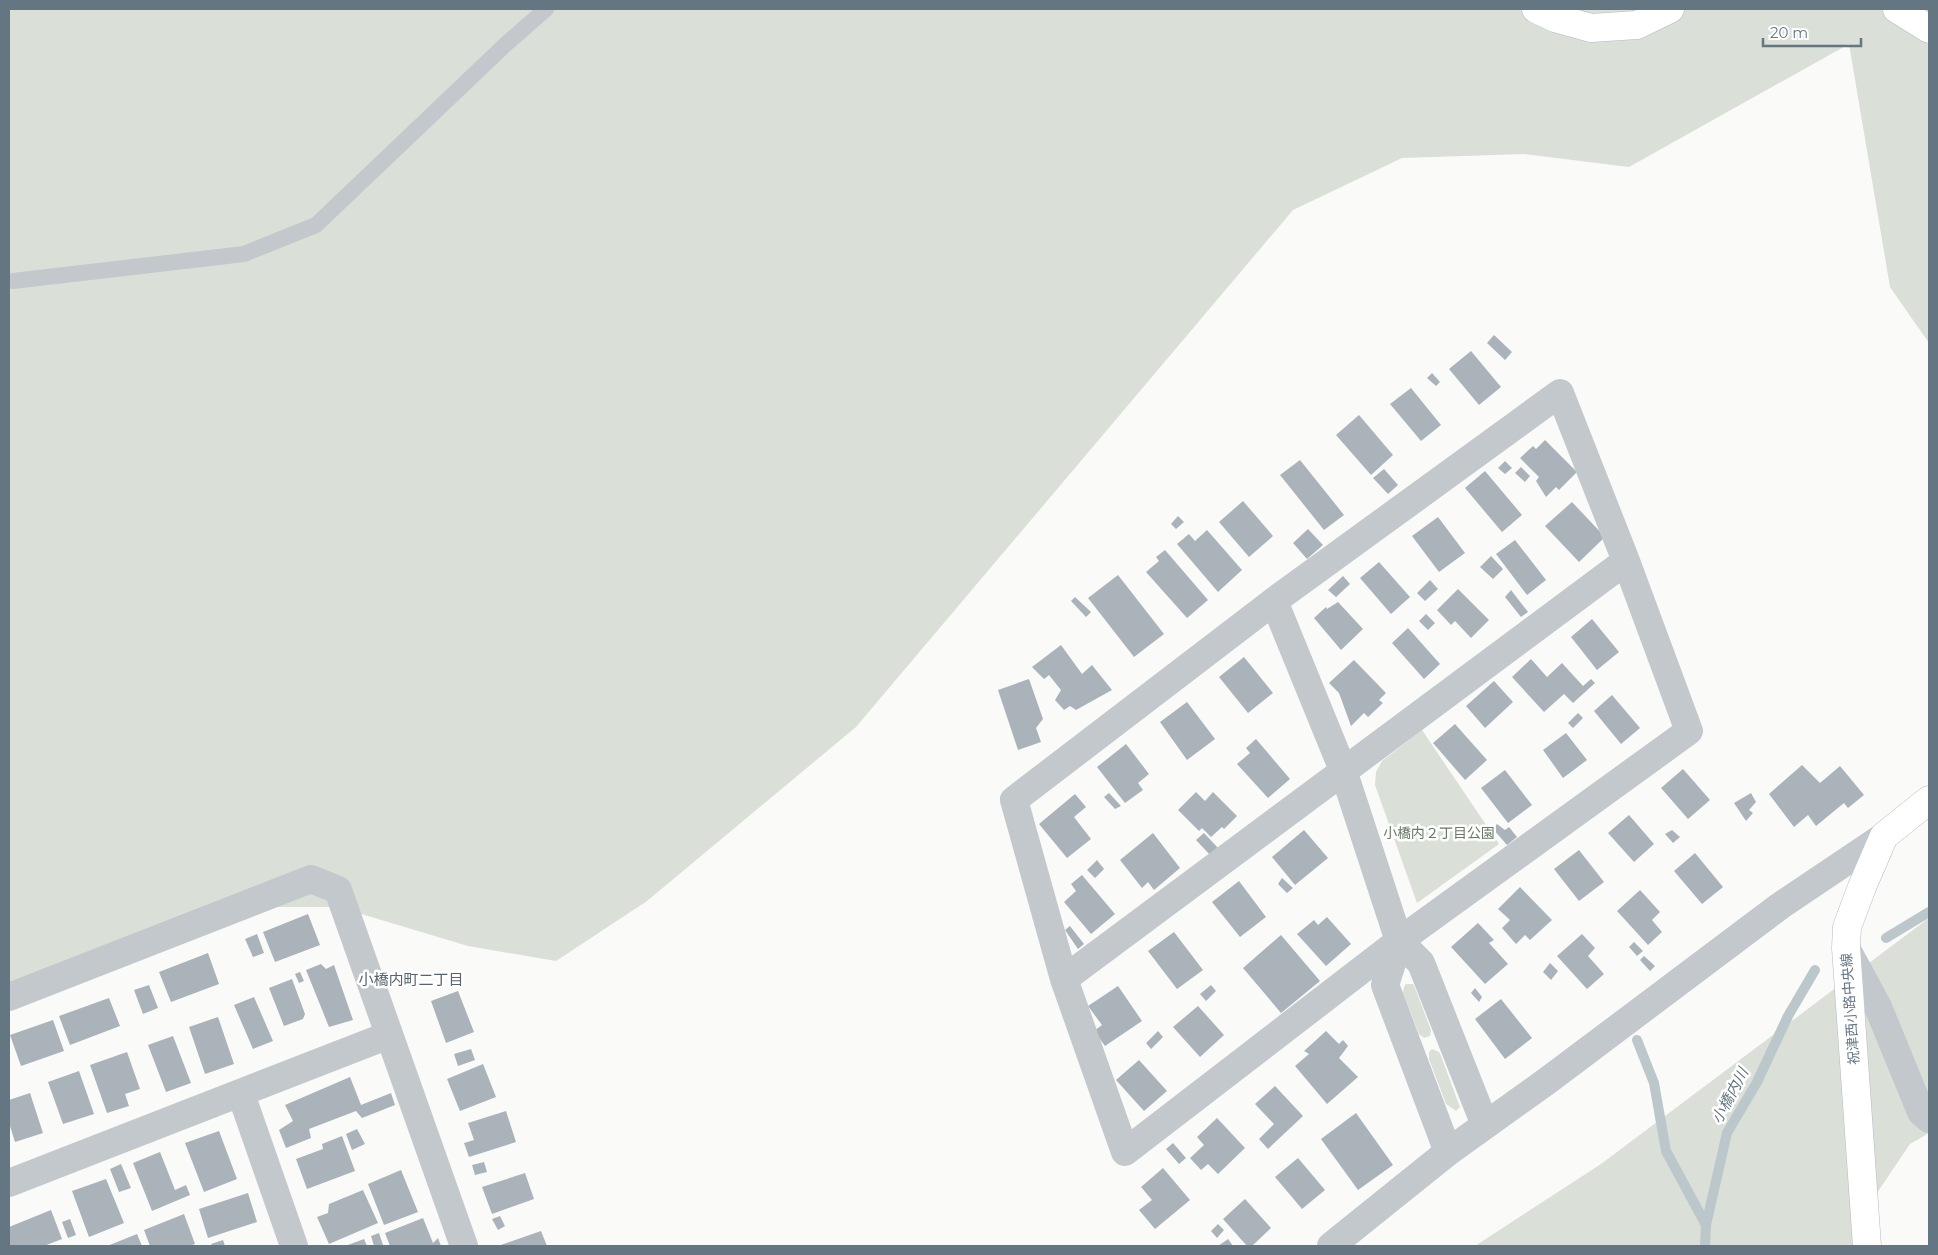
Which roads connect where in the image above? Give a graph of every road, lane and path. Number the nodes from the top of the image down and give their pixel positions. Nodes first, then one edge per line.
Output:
1 (546, 9) edge
2 (1536, 9) edge
3 (1670, 9) edge
4 (1897, 9) edge
5 (1929, 29) edge
6 (13, 281) dead end
7 (1626, 561) junction
8 (1274, 600) junction
9 (1342, 770) junction
10 (1929, 800) edge
11 (1884, 836) junction
12 (1399, 941) junction
13 (1846, 948) junction
14 (1064, 979) junction
15 (9, 997) edge
16 (389, 1035) junction
17 (241, 1094) junction
18 (1929, 1119) edge
19 (1485, 1125) junction
20 (1448, 1152) junction
21 (9, 1183) edge
22 (290, 1245) edge
23 (464, 1246) edge
24 (1331, 1246) edge
25 (1867, 1246) edge

1 - 6 lane
2 - 3 main road
4 - 5 main road
7 - 8 street
7 - 9 street
7 - 12 street
8 - 9 street
8 - 14 street
9 - 12 street
9 - 14 street
10 - 11 main road, 祝津西小路中央線
11 - 13 main road, 祝津西小路中央線
11 - 19 street
12 - 14 street
12 - 19 street
12 - 20 street
13 - 18 street
13 - 25 main road, 祝津西小路中央線
15 - 16 street
16 - 17 street
16 - 23 street
17 - 21 street
17 - 22 street
19 - 20 street
20 - 24 street

